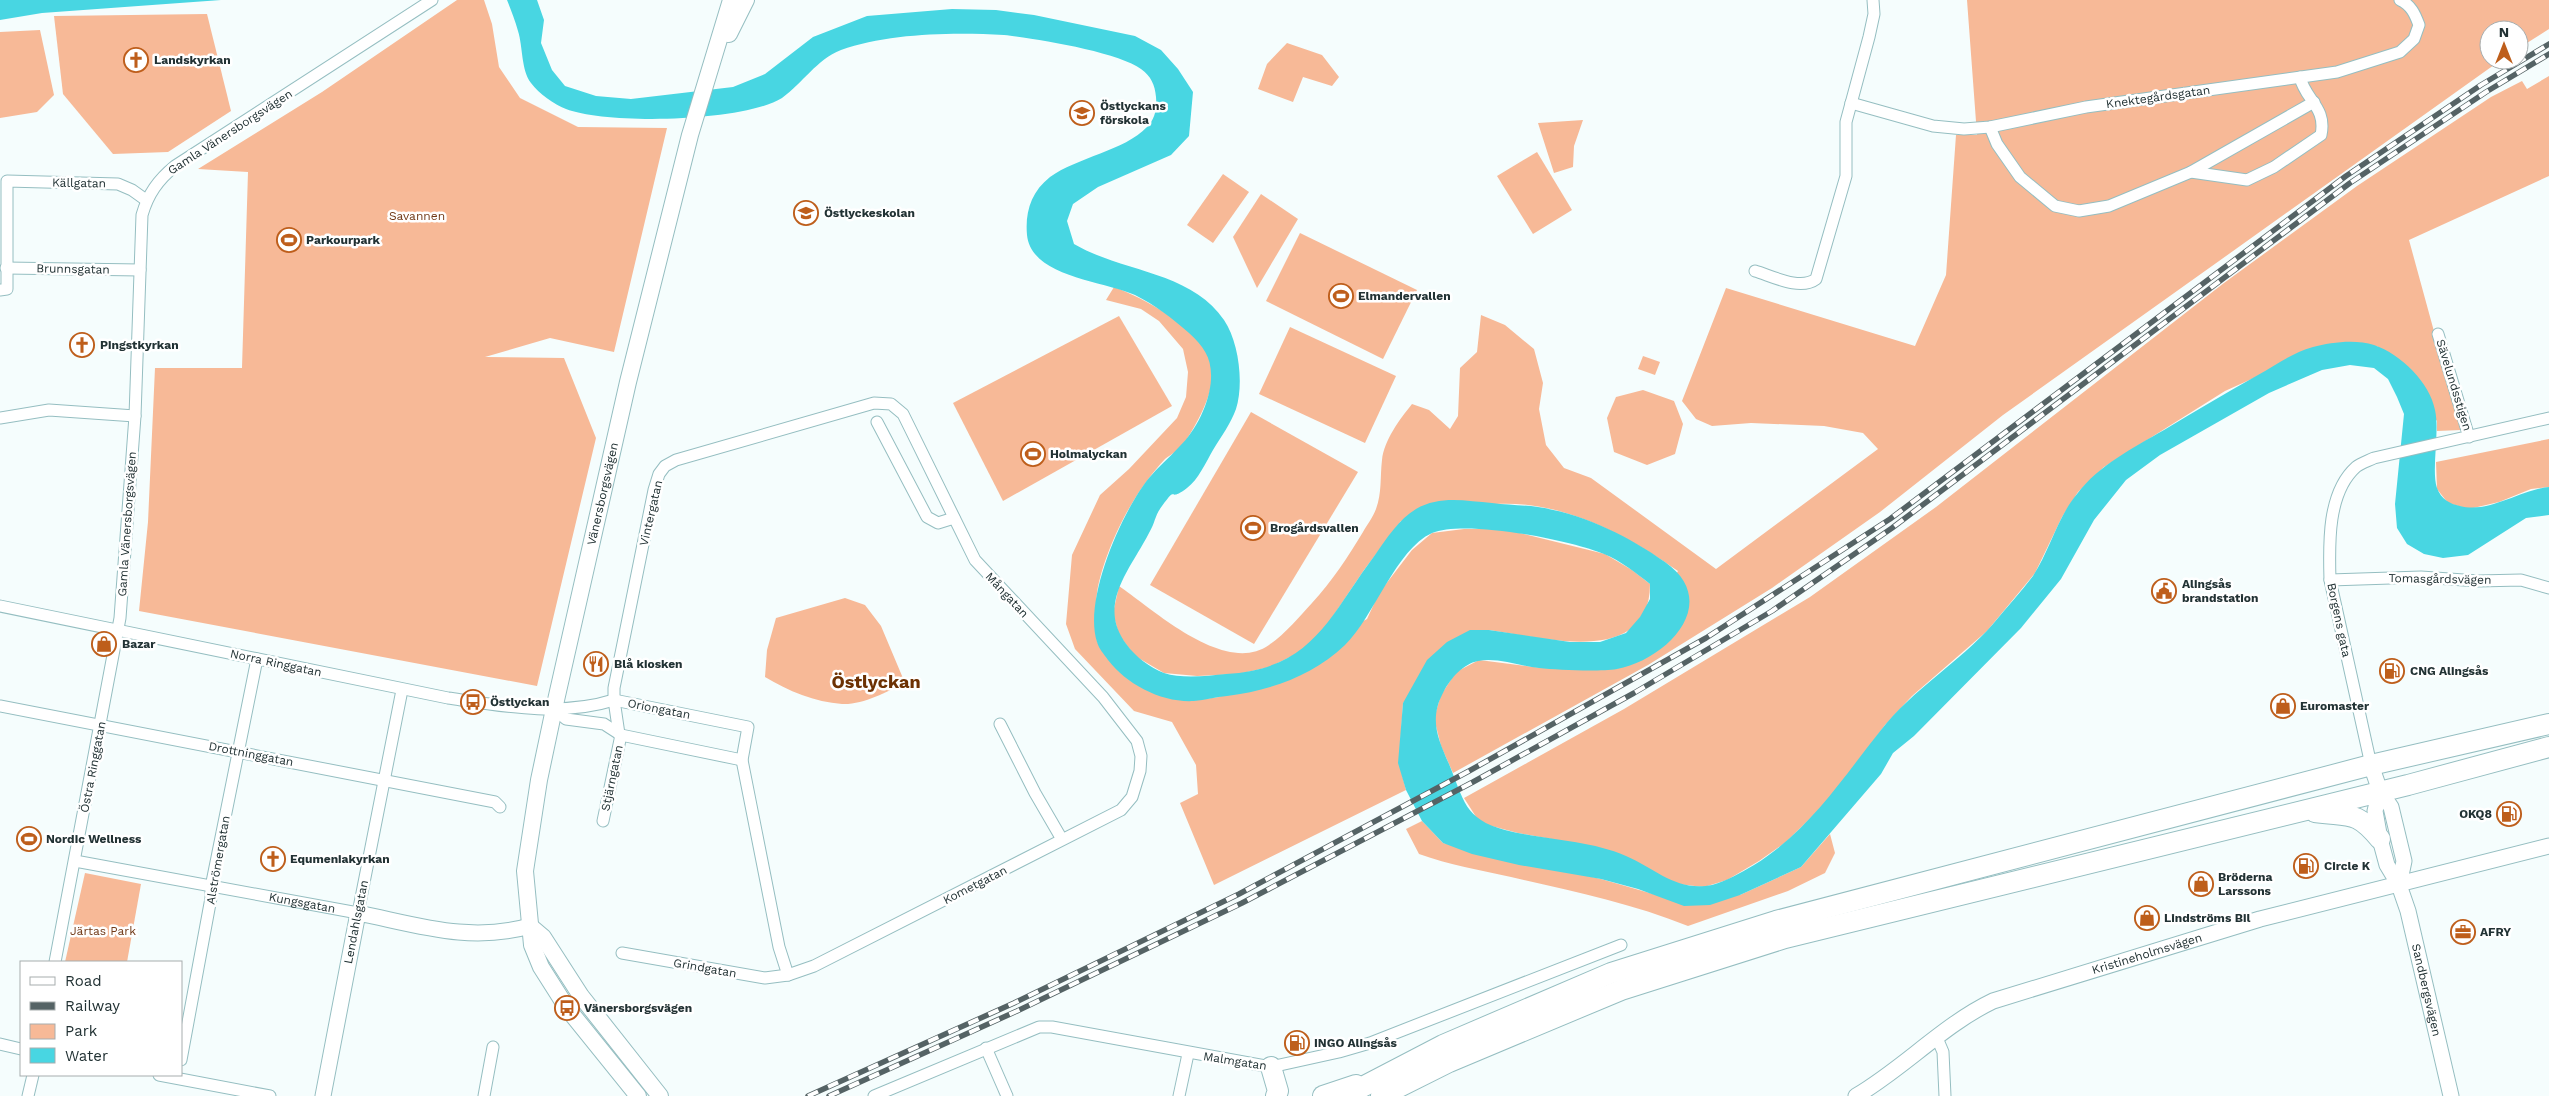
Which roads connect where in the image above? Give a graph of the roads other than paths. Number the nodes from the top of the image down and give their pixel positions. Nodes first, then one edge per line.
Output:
1 (432, 0) edge
2 (731, 0) edge
3 (746, 0) edge
4 (1873, 0) edge
5 (2400, 0) edge
6 (712, 67) junction
7 (2300, 77) junction
8 (2314, 102) junction
9 (1851, 103) junction
10 (1990, 127) junction
11 (2191, 172) junction
12 (146, 200) junction
13 (6, 268) junction
14 (140, 270) junction
15 (1755, 271) dead end
16 (0, 290) edge
17 (2438, 334) dead end
18 (891, 404) joint
19 (135, 416) junction
20 (0, 418) edge
21 (2549, 418) edge
22 (877, 422) dead end
23 (2469, 437) junction
24 (954, 518) junction
25 (2330, 580) junction
26 (2549, 588) edge
27 (0, 606) edge
28 (119, 631) junction
29 (257, 660) junction
30 (402, 690) junction
31 (614, 700) junction
32 (0, 706) edge
33 (554, 709) junction
34 (1000, 724) dead end
35 (2549, 724) edge
36 (100, 726) junction
37 (620, 734) junction
38 (2549, 747) edge
39 (240, 752) junction
40 (742, 760) junction
41 (2371, 765) junction
42 (1140, 771) joint
43 (384, 780) junction
44 (2380, 791) junction
45 (500, 807) dead end
46 (2303, 810) junction
47 (603, 821) dead end
48 (1060, 836) dead end
49 (2380, 839) junction
50 (2549, 846) edge
51 (75, 861) junction
52 (2400, 885) junction
53 (210, 887) junction
54 (358, 913) junction
55 (530, 926) junction
56 (1621, 945) dead end
57 (622, 953) dead end
58 (55, 961) edge
59 (788, 975) junction
60 (1937, 1038) junction
61 (0, 1044) edge
62 (493, 1047) dead end
63 (986, 1048) junction
64 (20, 1049) edge
65 (1188, 1054) junction
66 (182, 1055) edge
67 (1272, 1067) junction
68 (32, 1076) edge
69 (178, 1076) edge
70 (1376, 1089) edge
71 (1280, 1094) edge
72 (1864, 1094) edge
73 (28, 1096) edge
74 (270, 1096) edge
75 (323, 1096) edge
76 (484, 1096) edge
77 (638, 1096) edge
78 (660, 1096) edge
79 (874, 1096) edge
80 (1007, 1096) edge
81 (1179, 1096) edge
82 (1323, 1096) edge
83 (1346, 1096) edge
84 (1945, 1096) edge
85 (2451, 1096) edge

1 - 12 street, Gamla Vänersborgsvägen
2 - 6 main road, Vänersborgsvägen
3 - 6 main road, Vänersborgsvägen
4 - 9 street
5 - 7 street, Knektegårdsgatan
6 - 33 main road, Vänersborgsvägen
7 - 8 street
7 - 10 street, Knektegårdsgatan
8 - 11 street
8 - 11 street
9 - 10 street, Knektegårdsgatan
9 - 15 street
10 - 11 street
12 - 13 street, Källgatan
12 - 14 street, Gamla Vänersborgsvägen
13 - 14 street, Brunnsgatan
13 - 16 street
14 - 19 street, Gamla Vänersborgsvägen
17 - 23 street, Sävelundsstigen
18 - 24 street, Mångatan
18 - 31 street, Vintergatan
19 - 20 street
19 - 28 street, Gamla Vänersborgsvägen
21 - 23 street, Borgens gata
22 - 24 street
23 - 25 street, Borgens gata
24 - 42 street, Mångatan
25 - 26 street, Tomasgårdsvägen
25 - 41 street, Borgens gata
27 - 28 street, Norra Ringgatan
28 - 29 street, Norra Ringgatan
28 - 36 street, Östra Ringgatan
29 - 30 street, Norra Ringgatan
29 - 39 street, Alströmergatan
30 - 33 street, Norra Ringgatan
30 - 43 street, Lendahlsgatan
31 - 33 street, Oriongatan
31 - 37 street, Vintergatan
31 - 40 street, Oriongatan
32 - 36 street, Drottninggatan
33 - 37 street
33 - 55 main road, Vänersborgsvägen
34 - 48 street
35 - 41 highway
36 - 39 street, Drottninggatan
36 - 51 street, Östra Ringgatan
37 - 40 street
37 - 47 street, Stjärngatan
38 - 44 highway
39 - 43 street, Drottninggatan
39 - 53 street, Alströmergatan
40 - 59 street, Oriongatan
41 - 44 street, Sandbergsvägen
41 - 70 highway
42 - 59 street, Kometgatan
43 - 45 street, Drottninggatan
43 - 54 street, Lendahlsgatan
44 - 46 highway
44 - 49 street, Sandbergsvägen
44 - 52 street, Sandbergsvägen
46 - 49 highway
46 - 70 highway
49 - 52 street, Sandbergsvägen
50 - 52 street, Kristineholmsvägen
51 - 53 street, Kungsgatan
51 - 58 street, Östra Ringgatan
52 - 60 street, Kristineholmsvägen
52 - 85 street, Sandbergsvägen
53 - 54 street, Kungsgatan
53 - 66 street, Alströmergatan
54 - 55 street, Kungsgatan
54 - 75 street, Lendahlsgatan
55 - 77 main road, Vänersborgsvägen
55 - 78 main road
56 - 67 street, Malmgatan
57 - 59 street, Grindgatan
60 - 72 street, Kristineholmsvägen
60 - 84 street
61 - 64 street
62 - 76 street
63 - 65 street, Malmgatan
63 - 79 street, Malmgatan
63 - 80 street
65 - 67 street, Malmgatan
65 - 81 street
67 - 71 highway
68 - 73 street
69 - 74 street
70 - 82 highway
70 - 83 highway

